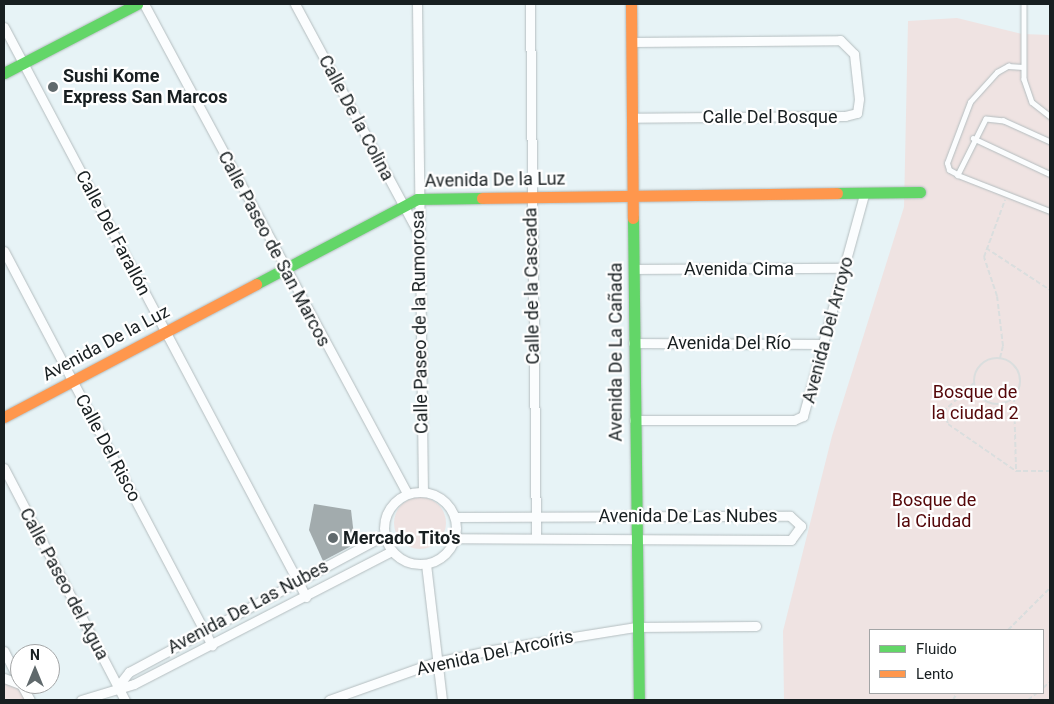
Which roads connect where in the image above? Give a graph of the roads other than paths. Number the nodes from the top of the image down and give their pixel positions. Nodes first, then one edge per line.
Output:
1 (137, 4) edge
2 (144, 4) edge
3 (295, 4) edge
4 (530, 4) edge
5 (631, 4) edge
6 (1024, 4) edge
7 (416, 6) edge
8 (4, 27) edge
9 (631, 42) junction
10 (23, 63) junction
11 (1024, 68) junction
12 (4, 73) edge
13 (1050, 116) edge
14 (632, 118) junction
15 (973, 138) junction
16 (1050, 142) edge
17 (1050, 174) edge
18 (958, 175) junction
19 (920, 192) dead end
20 (864, 195) junction
21 (531, 196) junction
22 (632, 196) junction
23 (417, 199) junction
24 (403, 207) junction
25 (1050, 211) edge
26 (418, 233) junction
27 (4, 251) edge
28 (844, 268) junction
29 (283, 269) junction
30 (633, 269) junction
31 (165, 331) junction
32 (633, 343) junction
33 (824, 344) junction
34 (73, 381) junction
35 (4, 417) edge
36 (634, 420) junction
37 (4, 468) edge
38 (423, 491) junction
39 (407, 493) junction
40 (535, 516) junction
41 (634, 516) junction
42 (456, 518) junction
43 (384, 535) junction
44 (456, 538) junction
45 (536, 538) junction
46 (635, 539) junction
47 (392, 551) junction
48 (426, 564) junction
49 (297, 580) junction
50 (306, 597) junction
51 (756, 626) dead end
52 (636, 628) junction
53 (205, 629) junction
54 (212, 646) junction
55 (4, 651) edge
56 (436, 662) junction
57 (10, 663) edge
58 (118, 686) junction
59 (80, 700) edge
60 (125, 700) edge
61 (328, 700) edge
62 (442, 700) edge
63 (639, 700) edge

1 - 10 street
2 - 29 street, Calle Paseo de San Marcos
3 - 24 street, Calle De la Colina
4 - 21 street, Calle de la Cascada
5 - 9 street, Avenida De La Cañada
6 - 11 lane
7 - 23 street, Calle Paseo de la Rumorosa
8 - 10 street, Calle Del Farallón
9 - 14 street, Avenida De La Cañada
9 - 14 street, Calle Del Bosque
10 - 12 street
10 - 31 street, Calle Del Farallón
11 - 13 lane
11 - 18 lane
14 - 22 street, Avenida De La Cañada
15 - 16 lane
15 - 17 lane
15 - 18 lane
18 - 25 lane
19 - 20 street, Avenida De la Luz
20 - 22 street, Avenida De la Luz
20 - 28 street, Avenida Del Arroyo
21 - 22 street, Avenida De la Luz
21 - 23 street, Avenida De la Luz
21 - 40 street, Calle de la Cascada
22 - 30 street, Avenida De La Cañada
23 - 24 street, Avenida De la Luz
23 - 26 street, Calle Paseo de la Rumorosa
24 - 26 street, Calle De la Colina
24 - 29 street, Avenida De la Luz
26 - 38 street, Calle Paseo de la Rumorosa
27 - 34 street, Calle Del Risco
28 - 30 street, Avenida Cima
28 - 33 street, Avenida Del Arroyo
29 - 31 street, Avenida De la Luz
29 - 39 street, Calle Paseo de San Marcos
30 - 32 street, Avenida De La Cañada
31 - 34 street, Avenida De la Luz
31 - 49 street, Calle Del Farallón
32 - 33 street, Avenida Del Río
32 - 36 street, Avenida De La Cañada
33 - 36 street, Avenida Del Arroyo
34 - 35 street, Avenida De la Luz
34 - 53 street, Calle Del Risco
36 - 41 street, Avenida De La Cañada
37 - 58 street, Calle Paseo del Agua
38 - 39 street
38 - 42 street
39 - 43 street
40 - 41 street, Avenida De Las Nubes
40 - 42 street, Avenida De Las Nubes
40 - 45 street, Calle de la Cascada
41 - 46 street, Avenida De La Cañada
41 - 46 street, Avenida De Las Nubes
42 - 44 street
43 - 47 street
43 - 49 street, Avenida De Las Nubes
44 - 45 street, Avenida De Las Nubes
44 - 48 street
45 - 46 street, Avenida De Las Nubes
46 - 52 street, Avenida De La Cañada
47 - 48 street
47 - 50 street, Avenida De Las Nubes
48 - 56 street
49 - 50 street, Calle Del Farallón
49 - 53 street, Avenida De Las Nubes
50 - 54 street, Avenida De Las Nubes
51 - 52 street, Avenida Del Arcoíris
52 - 56 street, Avenida Del Arcoíris
52 - 63 street, Avenida De La Cañada
53 - 54 street, Calle Del Risco
53 - 58 street, Avenida De Las Nubes
54 - 58 street, Avenida De Las Nubes
55 - 57 street
56 - 61 street, Avenida Del Arcoíris
56 - 62 street
58 - 59 street, Avenida De Las Nubes
58 - 60 street, Calle Paseo del Agua

